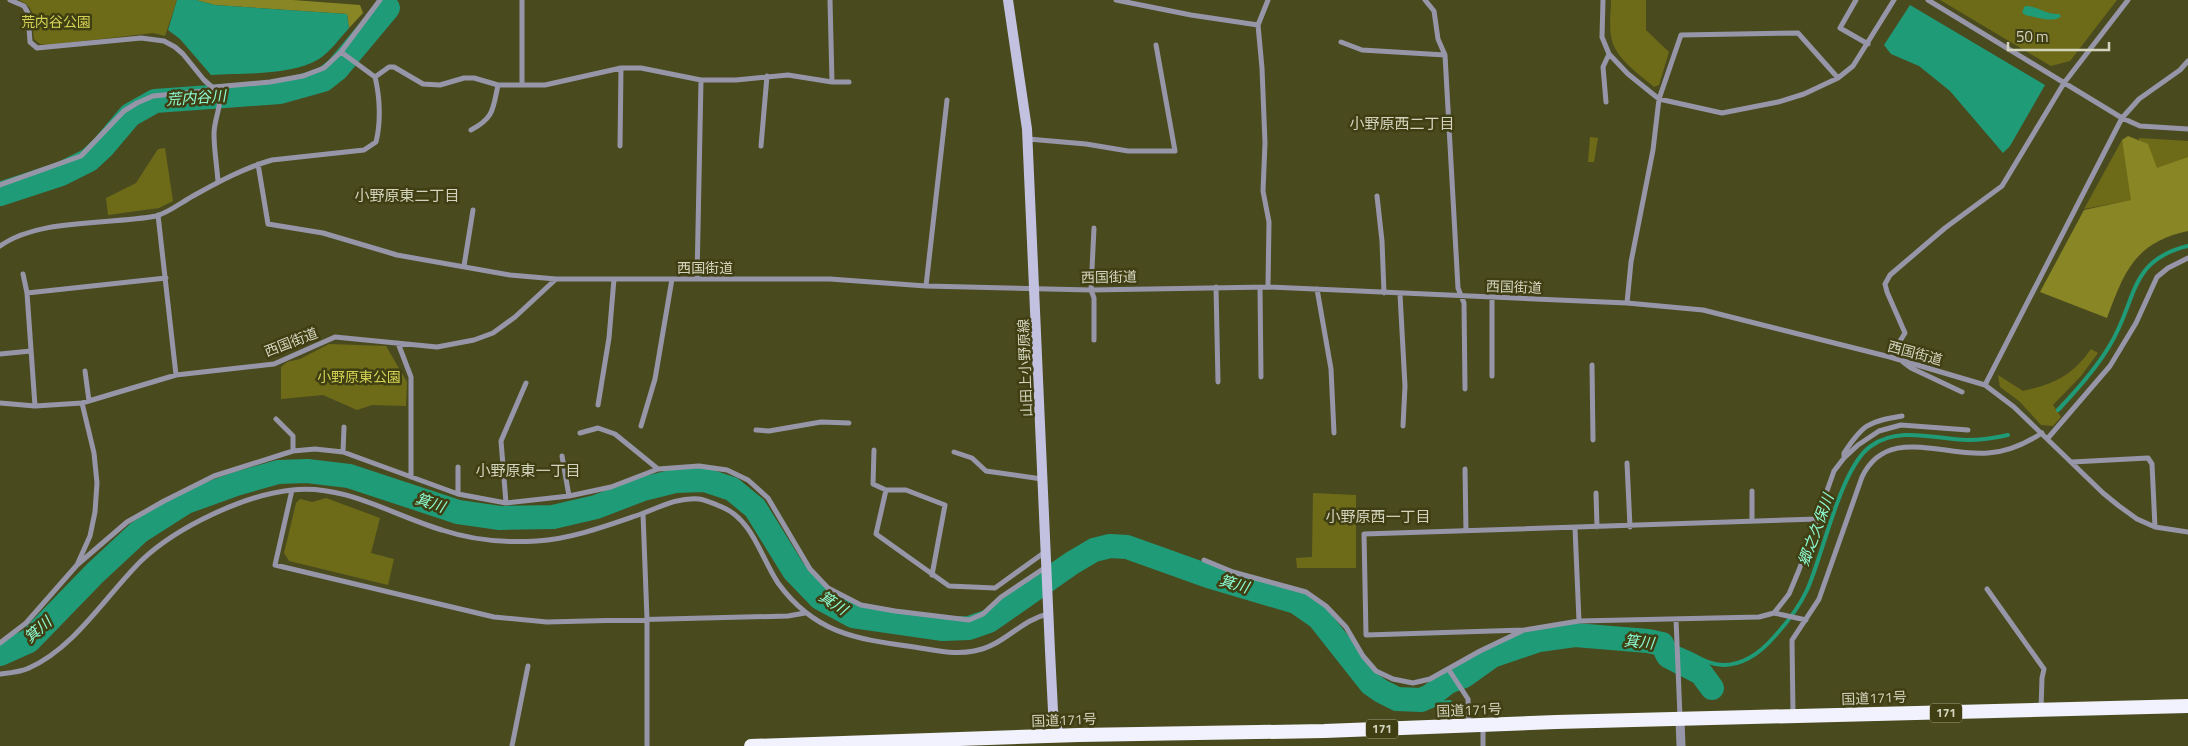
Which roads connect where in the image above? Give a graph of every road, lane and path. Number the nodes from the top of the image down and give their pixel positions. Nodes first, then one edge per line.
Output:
1 (10, 0) edge
2 (380, 0) edge
3 (522, 0) edge
4 (830, 0) edge
5 (1008, 0) edge
6 (1116, 0) edge
7 (1268, 0) edge
8 (1425, 0) edge
9 (1603, 0) edge
10 (1856, 0) edge
11 (1894, 0) edge
12 (1928, 0) edge
13 (2128, 0) edge
14 (1258, 25) junction
15 (1342, 42) dead end
16 (1868, 44) junction
17 (1156, 45) dead end
18 (341, 52) junction
19 (1609, 54) junction
20 (1445, 55) junction
21 (2188, 61) edge
22 (621, 68) junction
23 (767, 76) junction
24 (375, 77) junction
25 (1838, 78) junction
26 (701, 80) junction
27 (832, 82) junction
28 (849, 82) dead end
29 (2064, 83) junction
30 (498, 85) junction
31 (522, 85) junction
32 (214, 87) junction
33 (1659, 99) junction
34 (947, 100) dead end
35 (1606, 102) dead end
36 (2122, 118) junction
37 (2188, 129) edge
38 (471, 130) dead end
39 (1028, 139) junction
40 (620, 146) dead end
41 (761, 146) dead end
42 (258, 164) junction
43 (218, 182) junction
44 (0, 185) edge
45 (1376, 196) dead end
46 (473, 210) dead end
47 (158, 215) junction
48 (1094, 228) dead end
49 (0, 246) edge
50 (2188, 258) edge
51 (464, 266) junction
52 (23, 274) dead end
53 (166, 278) junction
54 (556, 279) junction
55 (614, 279) junction
56 (672, 279) junction
57 (697, 279) junction
58 (926, 286) junction
59 (1216, 287) junction
60 (1260, 287) junction
61 (1268, 287) junction
62 (1035, 288) junction
63 (1317, 289) junction
64 (1091, 290) junction
65 (27, 293) junction
66 (1384, 293) junction
67 (1400, 294) junction
68 (1461, 295) junction
69 (1492, 298) junction
70 (1627, 303) junction
71 (1094, 340) dead end
72 (398, 343) junction
73 (31, 351) junction
74 (0, 354) edge
75 (1890, 357) junction
76 (1900, 360) junction
77 (1592, 365) dead end
78 (86, 371) dead end
79 (176, 375) junction
80 (1492, 376) dead end
81 (1261, 377) dead end
82 (1218, 382) dead end
83 (526, 383) dead end
84 (1985, 385) junction
85 (1465, 389) dead end
86 (1962, 392) dead end
87 (89, 401) junction
88 (0, 403) edge
89 (82, 403) junction
90 (598, 405) dead end
91 (35, 406) junction
92 (276, 419) dead end
93 (849, 423) dead end
94 (641, 426) dead end
95 (1403, 426) dead end
96 (1896, 426) junction
97 (344, 427) dead end
98 (756, 430) dead end
99 (1968, 430) dead end
100 (1334, 433) dead end
101 (2042, 433) junction
102 (580, 434) dead end
103 (2048, 438) junction
104 (1594, 440) dead end
105 (874, 450) dead end
106 (292, 451) junction
107 (343, 452) junction
108 (954, 452) dead end
109 (562, 456) dead end
110 (1844, 458) junction
111 (2072, 462) junction
112 (1627, 463) dead end
113 (458, 467) dead end
114 (1465, 468) dead end
115 (658, 469) junction
116 (411, 477) junction
117 (1043, 479) junction
118 (292, 490) junction
119 (886, 490) junction
120 (1752, 491) dead end
121 (1596, 493) dead end
122 (458, 494) junction
123 (569, 496) junction
124 (506, 503) junction
125 (643, 514) junction
126 (1817, 519) junction
127 (1752, 520) junction
128 (1630, 527) junction
129 (2155, 527) junction
130 (1576, 528) junction
131 (1597, 528) junction
132 (1466, 531) junction
133 (2188, 532) edge
134 (1045, 552) junction
135 (1204, 560) dead end
136 (76, 566) junction
137 (1046, 569) junction
138 (932, 575) junction
139 (1987, 589) dead end
140 (805, 613) junction
141 (1774, 613) junction
142 (1048, 614) junction
143 (647, 619) junction
144 (1676, 619) junction
145 (1803, 619) junction
146 (1579, 621) junction
147 (1524, 630) junction
148 (3, 638) edge
149 (0, 643) edge
150 (528, 666) dead end
151 (1449, 670) junction
152 (0, 674) edge
153 (2188, 706) edge
154 (2041, 710) junction
155 (1793, 717) junction
156 (1680, 720) junction
157 (1469, 726) junction
158 (1483, 726) junction
159 (1060, 741) edge
160 (512, 746) edge
161 (647, 746) edge
162 (750, 746) edge
163 (1483, 746) edge
164 (1681, 746) edge

1 - 32 street
2 - 18 street
3 - 31 street
4 - 27 street
5 - 39 main road, 山田上小野原線
6 - 14 street
7 - 14 street
8 - 20 street
9 - 19 street
10 - 16 street
11 - 16 street
12 - 29 street
13 - 29 street
14 - 61 street
15 - 20 street
16 - 25 street
17 - 39 street
18 - 24 street
18 - 32 street
19 - 33 street
19 - 35 street
20 - 68 street
21 - 36 street
22 - 26 street
22 - 31 street
22 - 40 street
23 - 26 street
23 - 27 street
23 - 41 street
24 - 30 street
24 - 42 street
25 - 33 street
25 - 33 street
26 - 57 street
27 - 28 street
29 - 36 street
29 - 75 street
30 - 31 street
30 - 38 street
32 - 43 street
32 - 44 street
33 - 70 street
34 - 58 street
36 - 37 street
36 - 84 street
39 - 62 main road, 山田上小野原線
42 - 43 street
42 - 51 street
43 - 47 street
45 - 66 street
46 - 51 street
47 - 49 street
47 - 53 street
48 - 64 street
50 - 103 street
51 - 54 street
52 - 65 street
53 - 65 street
53 - 79 street
54 - 55 street, 西国街道
54 - 72 street, 西国街道
55 - 56 street, 西国街道
55 - 90 street
56 - 57 street, 西国街道
56 - 94 street
57 - 58 street, 西国街道
58 - 62 street, 西国街道
59 - 60 street, 西国街道
59 - 64 street, 西国街道
59 - 82 street
60 - 61 street, 西国街道
60 - 81 street
61 - 63 street, 西国街道
62 - 64 street, 西国街道
62 - 117 main road, 山田上小野原線
63 - 66 street, 西国街道
63 - 100 street
64 - 71 street
65 - 73 street
66 - 67 street, 西国街道
67 - 68 street, 西国街道
67 - 95 street
68 - 69 street, 西国街道
68 - 85 street
69 - 70 street, 西国街道
69 - 80 street
70 - 75 street, 西国街道
72 - 79 street, 西国街道
72 - 116 street
73 - 74 street
73 - 91 street
75 - 76 street, 西国街道
76 - 84 street, 西国街道
76 - 86 street
77 - 104 street
78 - 87 street
79 - 87 street, 西国街道
83 - 124 street
84 - 101 street, 西国街道
87 - 89 street, 西国街道
88 - 91 street, 西国街道
89 - 91 street, 西国街道
89 - 136 street
92 - 106 street
93 - 98 street
96 - 99 street
96 - 110 street
96 - 110 street
97 - 107 street
101 - 103 street, 西国街道
101 - 145 street
102 - 115 street
103 - 111 street, 西国街道
105 - 119 street
106 - 107 street
106 - 136 street
107 - 116 street
108 - 117 street
109 - 123 street
110 - 126 street
111 - 129 street, 西国街道
111 - 129 street
112 - 128 street
113 - 122 street
114 - 132 street
115 - 123 street
115 - 137 street
116 - 122 street
117 - 134 main road, 山田上小野原線
118 - 125 street
118 - 143 street
118 - 152 street
119 - 138 street
119 - 138 street
120 - 127 street
121 - 131 street
122 - 124 street
123 - 124 street
125 - 140 street
125 - 143 street
126 - 127 street
126 - 141 street
127 - 128 street
128 - 131 street
129 - 133 street, 西国街道
130 - 131 street
130 - 132 street
130 - 146 street
132 - 147 street
134 - 137 main road, 山田上小野原線
134 - 138 street
135 - 151 street
136 - 148 street
137 - 142 main road, 山田上小野原線
139 - 154 street
140 - 142 street
140 - 143 street
141 - 144 street
141 - 145 street
142 - 159 main road, 山田上小野原線
143 - 161 street
144 - 146 street
144 - 156 street
145 - 155 street
146 - 147 street
147 - 151 street
148 - 149 street
150 - 160 street
151 - 157 street
153 - 154 highway, 国道171号 / 171
154 - 155 highway, 国道171号 / 171
155 - 156 highway, 国道171号 / 171
156 - 158 highway, 国道171号 / 171
156 - 164 street
157 - 158 highway, 国道171号 / 171
157 - 159 highway, 国道171号 / 171
158 - 163 street
159 - 162 highway, 国道171号 / 171

